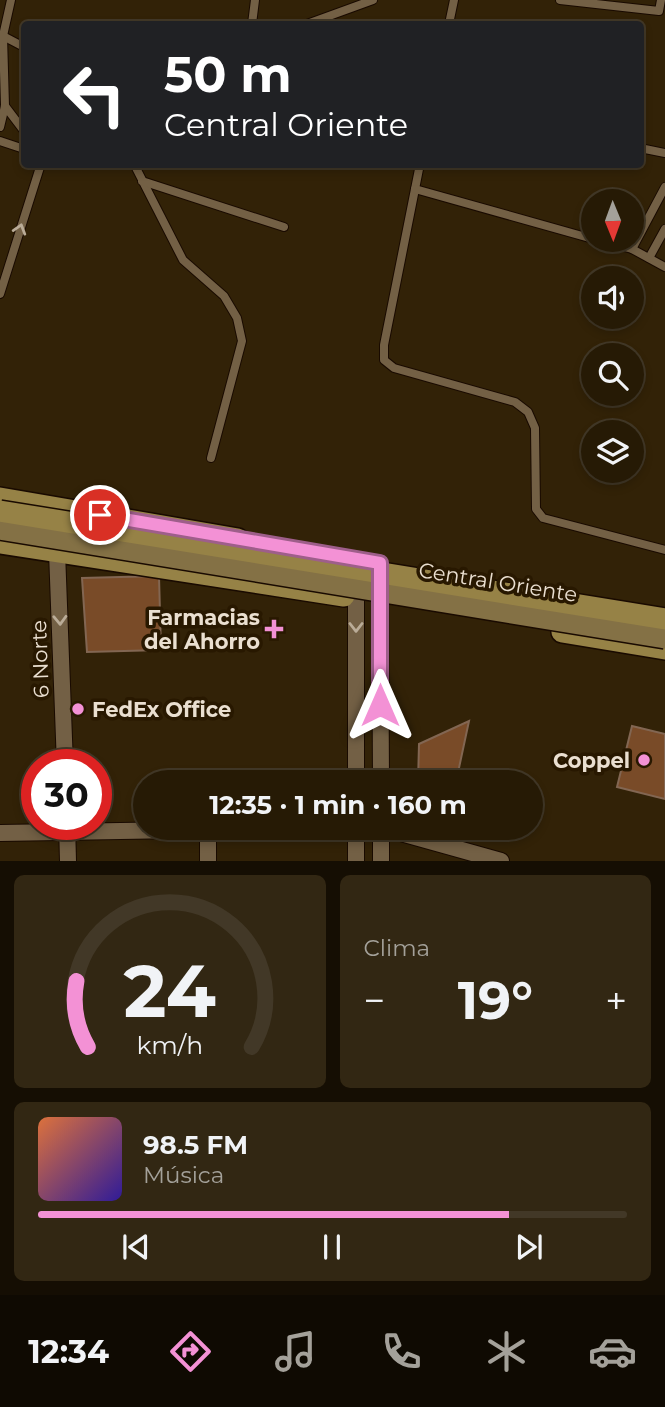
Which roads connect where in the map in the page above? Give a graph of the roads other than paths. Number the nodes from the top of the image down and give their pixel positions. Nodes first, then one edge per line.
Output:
1 (11, 0) edge
2 (255, 0) edge
3 (373, 0) edge
4 (454, 0) edge
5 (560, 0) edge
6 (661, 0) edge
7 (662, 11) edge
8 (252, 21) edge
9 (315, 21) edge
10 (450, 21) edge
11 (3, 36) junction
12 (21, 45) edge
13 (5, 106) junction
14 (0, 127) edge
15 (21, 127) edge
16 (0, 141) edge
17 (21, 148) edge
18 (644, 149) edge
19 (665, 153) edge
20 (40, 168) edge
21 (136, 168) edge
22 (419, 168) edge
23 (142, 181) junction
24 (665, 187) edge
25 (415, 189) junction
26 (644, 226) edge
27 (284, 227) dead end
28 (665, 229) edge
29 (581, 235) edge
30 (638, 252) edge
31 (649, 258) junction
32 (665, 267) edge
33 (0, 294) edge
34 (211, 458) dead end
35 (0, 498) edge
36 (0, 512) edge
37 (0, 530) edge
38 (0, 543) edge
39 (665, 550) edge
40 (57, 552) junction
41 (356, 558) junction
42 (380, 563) junction
43 (355, 597) junction
44 (380, 601) junction
45 (665, 611) edge
46 (665, 619) edge
47 (665, 638) edge
48 (665, 649) edge
49 (64, 749) edge
50 (356, 770) edge
51 (380, 770) edge
52 (112, 829) edge
53 (133, 829) edge
54 (21, 831) edge
55 (0, 833) edge
56 (68, 840) edge
57 (208, 840) edge
58 (356, 840) edge
59 (382, 840) edge
60 (425, 840) edge
61 (68, 861) edge
62 (208, 861) edge
63 (356, 861) edge
64 (381, 861) edge
65 (501, 861) edge

1 - 11 lane
2 - 8 lane
3 - 9 lane
4 - 10 lane
5 - 7 lane
6 - 7 lane
11 - 12 lane
11 - 13 lane
13 - 14 lane
13 - 15 lane
16 - 17 lane
18 - 19 lane
33 -> 20 lane
21 - 23 lane
22 - 25 lane
23 - 27 lane
23 - 34 lane
24 - 26 lane
25 - 29 lane
25 - 39 lane
28 - 31 lane
30 - 31 lane
31 - 32 lane
35 - 41 main road, Central Oriente
36 - 46 main road, bridge
37 - 47 main road, bridge
38 - 40 main road, Central Oriente
40 - 43 main road, Central Oriente
40 -> 49 street, 6 Norte
41 - 42 main road, Central Oriente
41 - 43 street
42 - 44 street
42 - 45 main road, Central Oriente
43 - 44 main road, Central Oriente
43 -> 50 street
44 - 48 main road, Central Oriente
44 - 51 street
52 - 53 street
54 - 55 street
56 - 61 street
57 - 62 street
58 - 63 street
59 - 64 street
60 - 65 street

